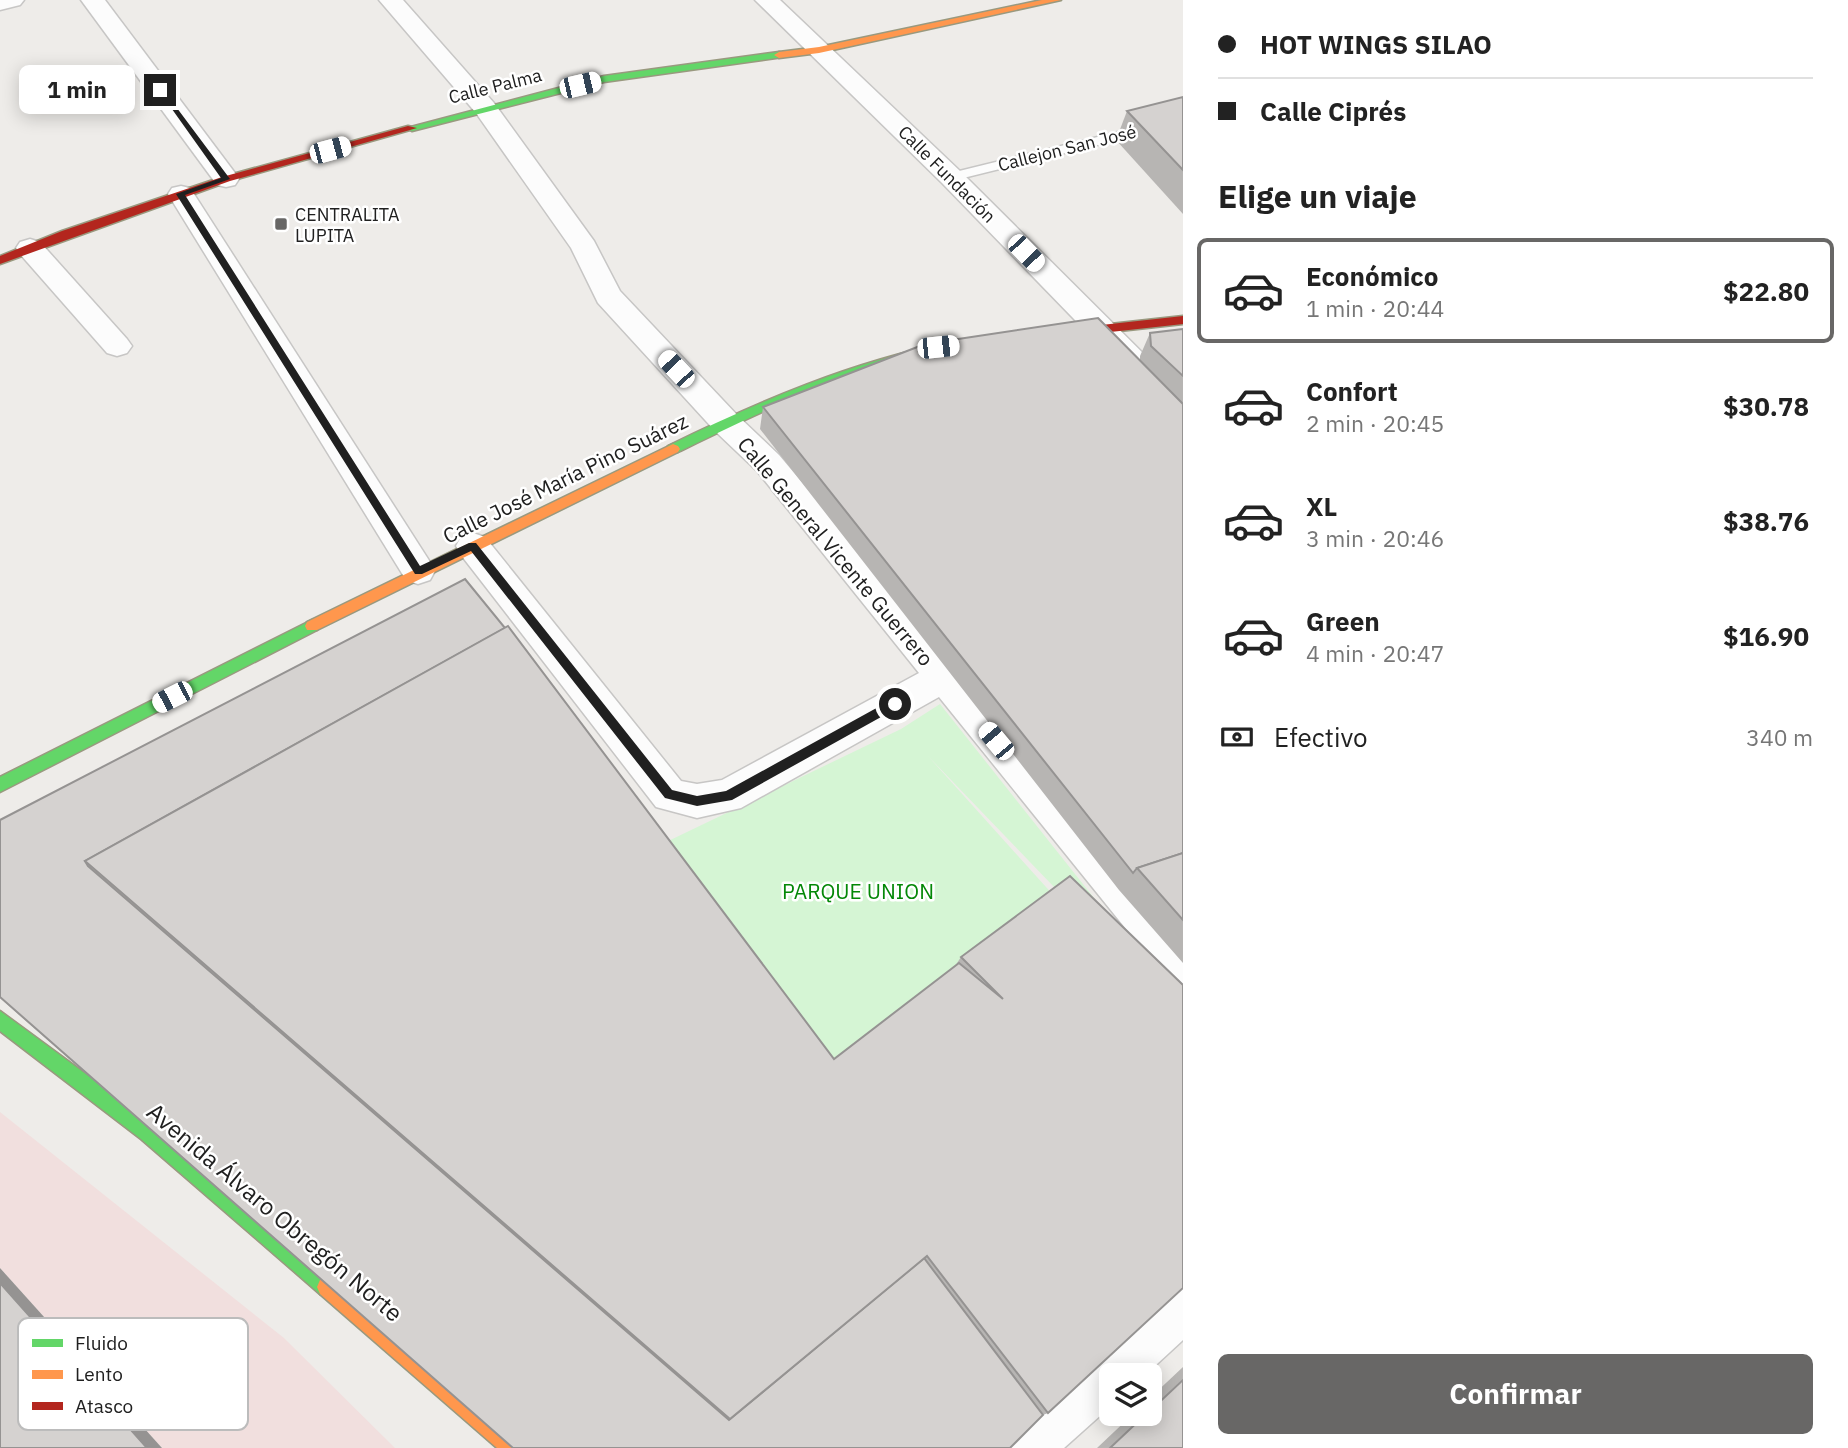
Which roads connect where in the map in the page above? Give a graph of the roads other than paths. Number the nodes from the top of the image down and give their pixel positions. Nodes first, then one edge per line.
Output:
1 (12, 0) edge
2 (93, 0) edge
3 (391, 0) edge
4 (767, 0) edge
5 (1056, 0) edge
6 (0, 3) edge
7 (818, 50) junction
8 (485, 108) junction
9 (1183, 120) edge
10 (951, 177) junction
11 (226, 179) junction
12 (181, 194) junction
13 (30, 248) junction
14 (0, 260) edge
15 (1183, 320) edge
16 (1101, 329) junction
17 (1033, 337) edge
18 (965, 344) edge
19 (117, 346) dead end
20 (1183, 412) edge
21 (727, 424) junction
22 (472, 546) junction
23 (418, 571) junction
24 (943, 677) junction
25 (0, 785) edge
26 (1183, 967) edge
27 (0, 1020) edge
28 (1183, 1308) edge
29 (513, 1448) edge
30 (1027, 1448) edge

1 - 6 street
2 - 11 street
3 - 8 street, Calle General Vicente Guerrero
4 - 7 street, Calle Fundación
5 - 7 street, Calle Palma
7 - 8 street, Calle Palma
7 - 10 street, Calle Fundación
8 - 11 street, Calle Palma
8 - 21 street, Calle General Vicente Guerrero
9 - 10 lane, Callejon San José
10 - 16 street, Calle Fundación
11 - 12 street, Calle Palma
12 - 13 street, Calle Palma
12 - 23 street
13 - 14 street, Calle Palma
13 - 19 street
15 - 16 street
16 - 17 street
16 - 20 street, Calle Fundación
18 - 21 street, Calle José María Pino Suárez
21 - 22 street, Calle José María Pino Suárez
21 - 24 street, Calle General Vicente Guerrero
22 - 23 street, Calle José María Pino Suárez
22 - 24 street
23 - 25 street, Calle José María Pino Suárez
24 - 26 street, Calle General Vicente Guerrero
27 - 29 street, Avenida Álvaro Obregón Norte
28 - 30 street

